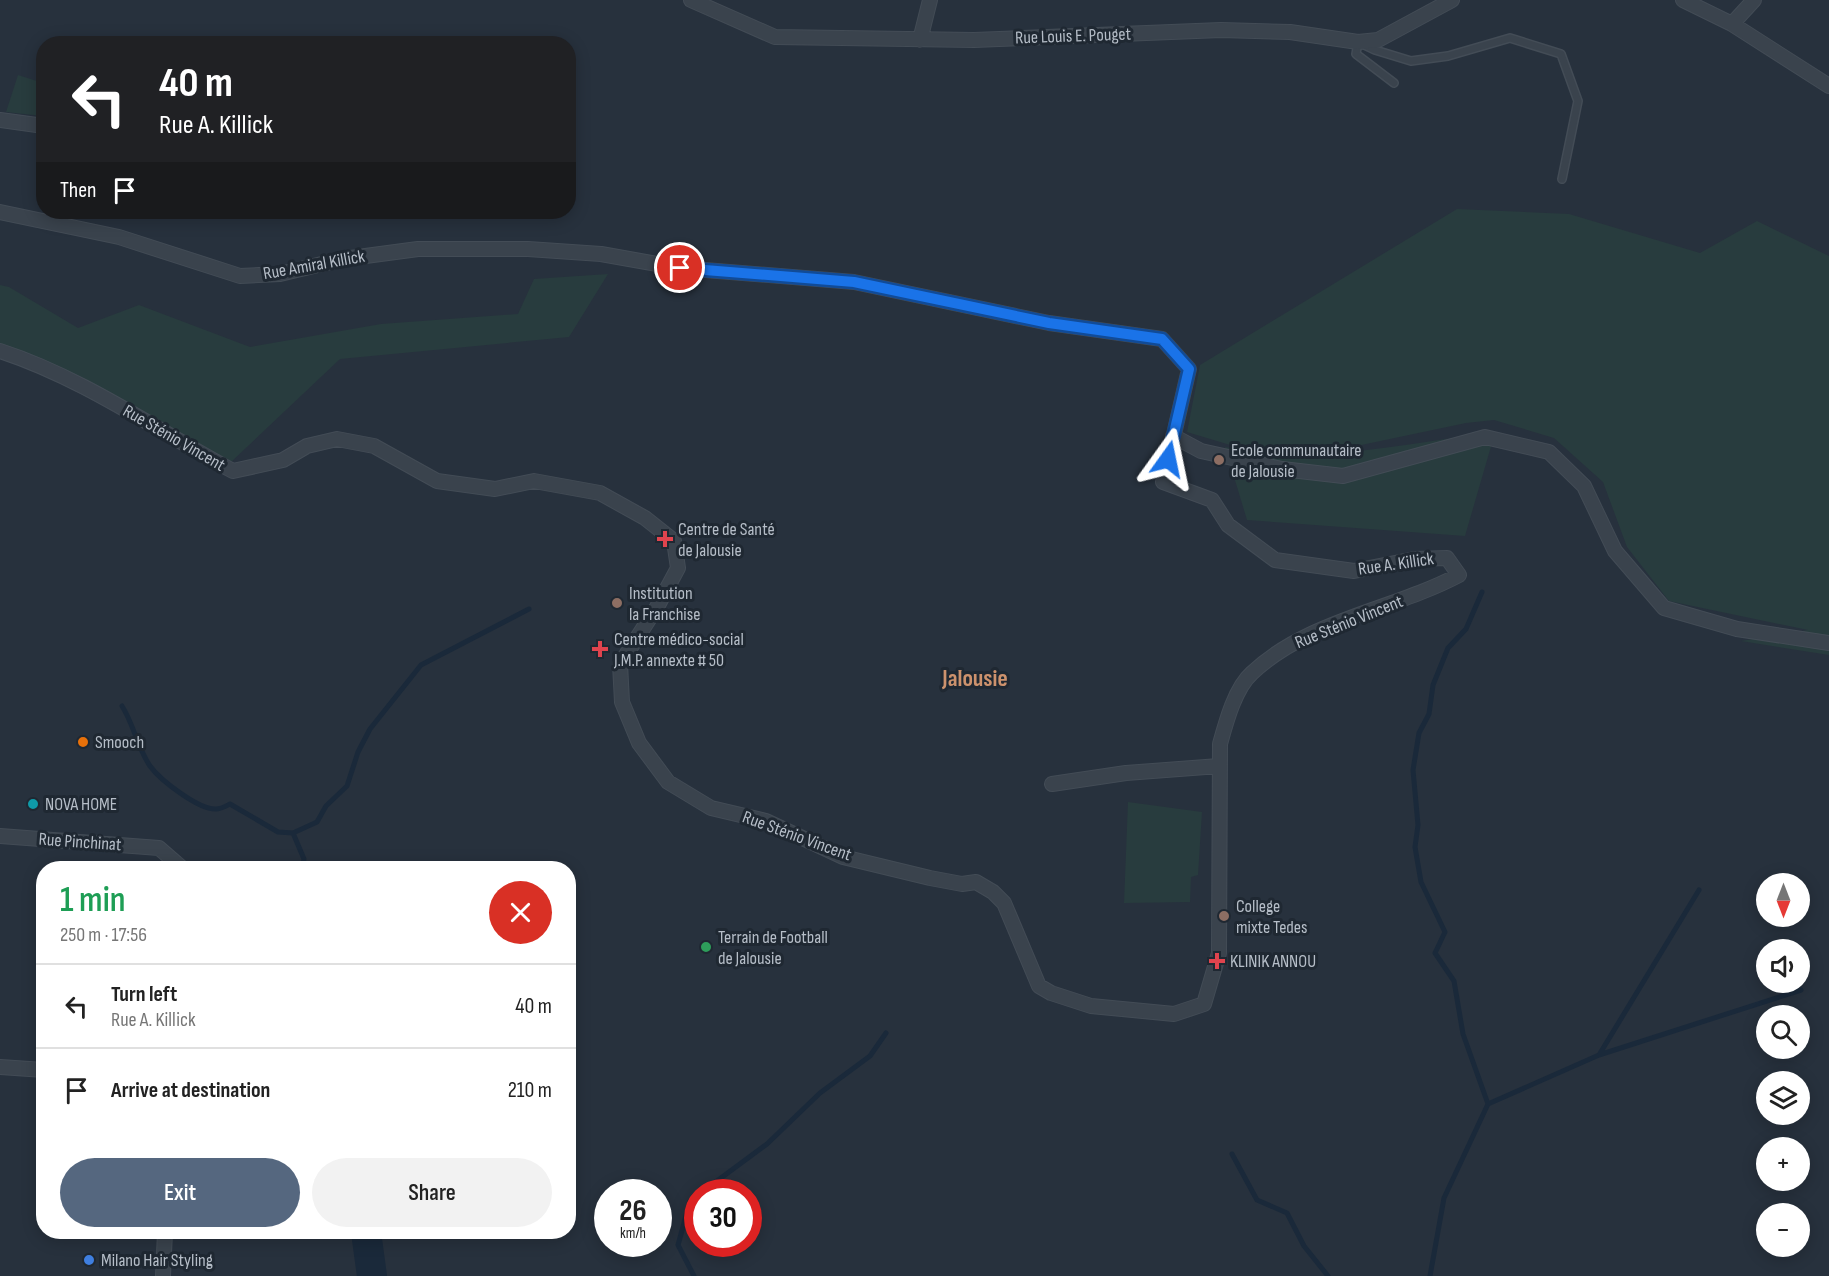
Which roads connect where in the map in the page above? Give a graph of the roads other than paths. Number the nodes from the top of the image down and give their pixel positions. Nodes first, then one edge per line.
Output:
1 (691, 0) edge
2 (930, 0) edge
3 (1452, 0) edge
4 (1683, 0) edge
5 (1754, 0) edge
6 (1732, 24) junction
7 (920, 40) junction
8 (1358, 42) junction
9 (1394, 83) dead end
10 (1829, 86) edge
11 (0, 120) edge
12 (36, 125) edge
13 (1562, 179) dead end
14 (0, 212) edge
15 (601, 254) joint
16 (0, 351) edge
17 (1173, 436) junction
18 (1447, 558) joint
19 (1829, 643) edge
20 (1219, 766) junction
21 (1052, 784) dead end
22 (0, 836) edge
23 (174, 861) edge
24 (0, 1067) edge
25 (36, 1069) edge
26 (165, 1239) edge
27 (163, 1276) edge

1 - 7 street, Rue Louis E. Pouget
2 - 7 street
3 - 8 street, Rue Louis E. Pouget
4 - 6 street
5 - 6 street
6 - 10 street
7 - 8 street, Rue Louis E. Pouget
8 - 9 lane
8 - 13 lane
11 - 12 street
14 - 15 street, Rue Amiral Killick
15 - 17 street, Rue A. Killick
16 - 20 street, Rue Sténio Vincent
17 - 18 street, Rue A. Killick
17 - 19 street
18 - 20 street, Rue Sténio Vincent
20 - 21 street
22 - 23 street, Rue Pinchinat
24 - 25 street
26 - 27 street

